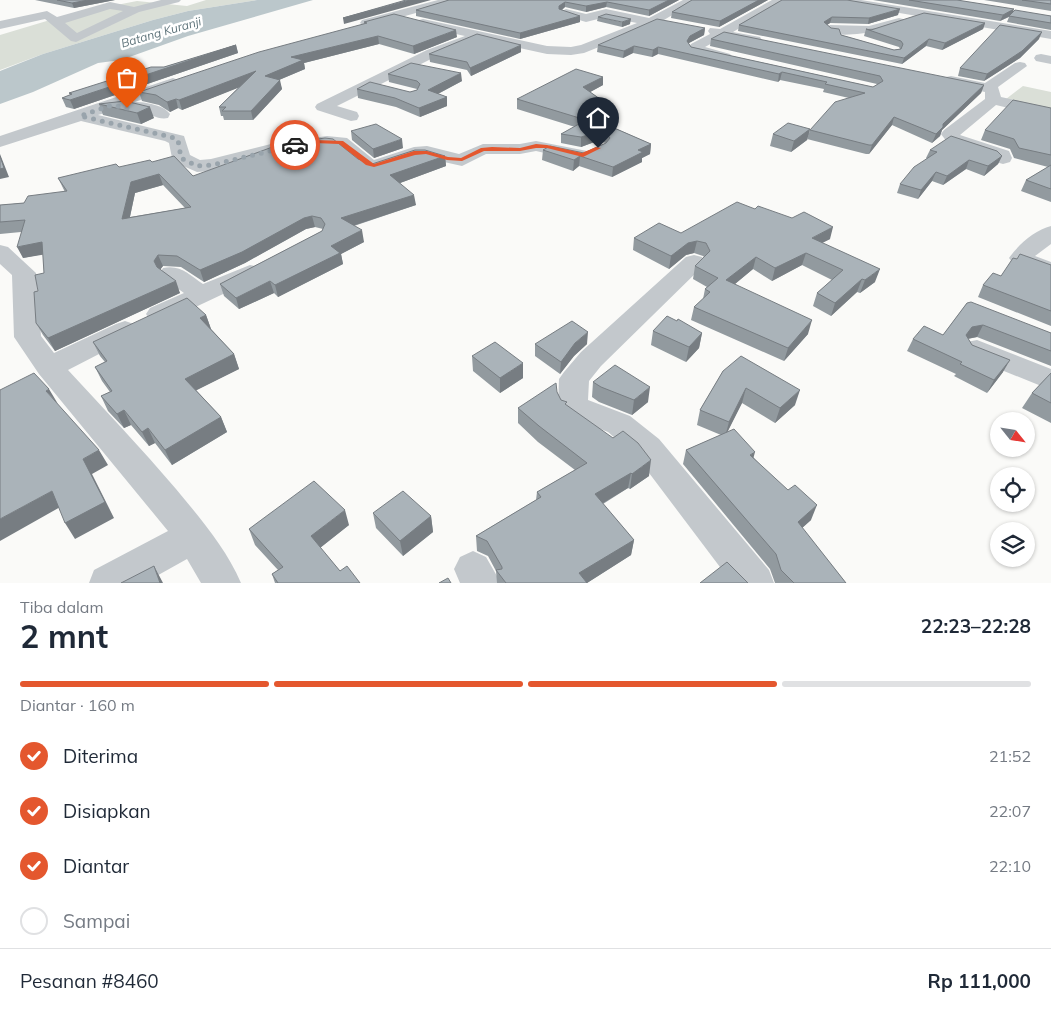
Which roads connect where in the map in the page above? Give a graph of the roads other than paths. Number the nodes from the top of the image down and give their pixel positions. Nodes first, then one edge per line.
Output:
1 (172, 0) edge
2 (451, 0) edge
3 (780, 0) edge
4 (841, 0) edge
5 (685, 1) edge
6 (135, 10) junction
7 (566, 13) edge
8 (922, 13) junction
9 (394, 16) junction
10 (652, 21) junction
11 (55, 22) junction
12 (674, 23) edge
13 (0, 25) edge
14 (357, 26) edge
15 (702, 29) edge
16 (721, 33) junction
17 (1051, 35) edge
18 (476, 36) junction
19 (865, 42) edge
20 (767, 43) edge
21 (741, 60) edge
22 (410, 64) junction
23 (1020, 66) dead end
24 (436, 69) edge
25 (934, 76) edge
26 (190, 77) edge
27 (370, 84) junction
28 (395, 90) edge
29 (990, 94) junction
30 (112, 105) junction
31 (1051, 113) edge
32 (162, 114) dead end
33 (80, 116) junction
34 (351, 116) dead end
35 (0, 142) edge
36 (598, 148) edge
37 (1003, 158) edge
38 (1051, 233) edge
39 (0, 252) edge
40 (269, 262) edge
41 (694, 262) dead end
42 (1051, 271) edge
43 (172, 273) dead end
44 (201, 294) junction
45 (976, 348) edge
46 (49, 367) junction
47 (1051, 380) edge
48 (193, 536) junction
49 (108, 583) edge
50 (222, 583) edge
51 (755, 583) edge

1 - 6 street
2 - 9 street
3 - 16 street
4 - 8 street
5 - 10 street
6 - 11 street
6 - 11 street
7 - 10 street
8 - 17 street
8 - 19 street
9 - 14 street
9 - 18 street
10 - 12 street
10 - 18 street
11 - 13 street
15 - 16 street
16 - 20 street
16 - 21 street
18 - 22 street
22 - 24 street
22 - 27 street
23 - 29 street
25 - 29 street
26 - 30 street
27 - 28 street
27 - 34 street
29 - 31 street
29 - 37 street
30 - 32 street
30 - 33 street
33 - 35 street
33 - 36 street
38 - 42 street
39 - 46 street
40 - 44 street
41 - 51 street
43 - 44 street
44 - 46 street
45 - 47 street
46 - 48 street
48 - 49 street
48 - 50 street

